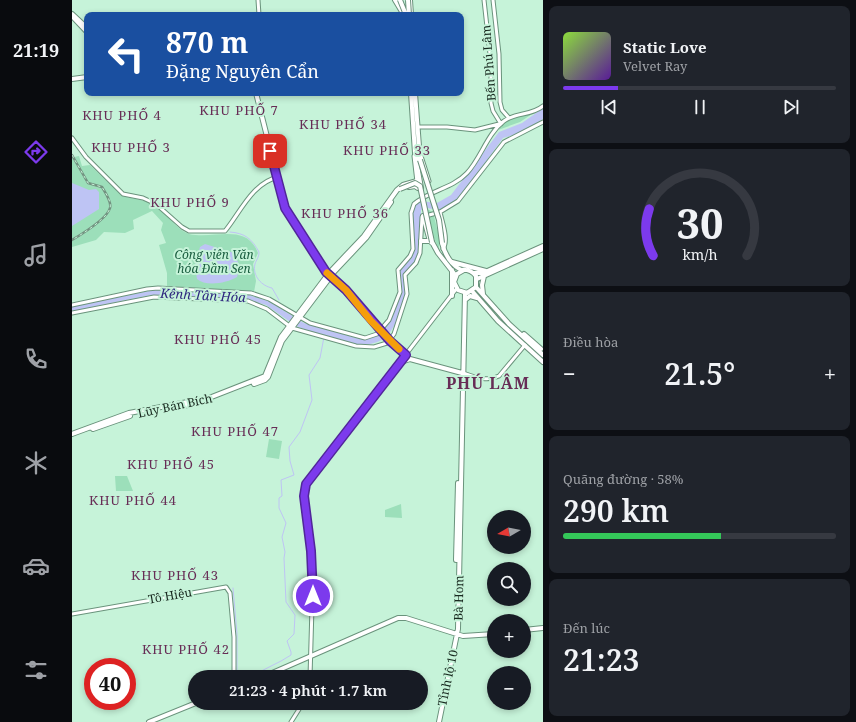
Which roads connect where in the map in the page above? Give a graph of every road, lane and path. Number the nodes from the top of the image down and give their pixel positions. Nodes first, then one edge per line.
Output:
1 (258, 0) edge
2 (395, 0) edge
3 (400, 0) edge
4 (407, 0) edge
5 (484, 0) edge
6 (494, 0) edge
7 (404, 6) junction
8 (410, 6) junction
9 (259, 12) edge
10 (405, 12) edge
11 (406, 12) edge
12 (406, 12) edge
13 (407, 12) edge
14 (408, 12) edge
15 (72, 15) edge
16 (78, 21) junction
17 (84, 26) edge
18 (84, 28) edge
19 (84, 77) edge
20 (72, 79) edge
21 (257, 96) edge
22 (411, 96) edge
23 (415, 96) edge
24 (543, 106) edge
25 (509, 118) junction
26 (543, 122) edge
27 (501, 124) junction
28 (418, 127) junction
29 (72, 138) edge
30 (415, 153) junction
31 (419, 158) junction
32 (278, 177) junction
33 (417, 180) junction
34 (420, 190) junction
35 (432, 192) junction
36 (420, 199) junction
37 (440, 212) junction
38 (423, 216) junction
39 (421, 241) junction
40 (431, 241) junction
41 (543, 246) edge
42 (443, 249) junction
43 (543, 249) edge
44 (450, 261) junction
45 (452, 270) junction
46 (464, 270) junction
47 (474, 273) junction
48 (330, 274) junction
49 (485, 274) junction
50 (456, 276) junction
51 (477, 279) junction
52 (457, 288) junction
53 (474, 288) junction
54 (464, 293) junction
55 (483, 294) junction
56 (452, 296) junction
57 (477, 298) junction
58 (465, 300) junction
59 (72, 304) edge
60 (72, 314) edge
61 (298, 317) junction
62 (292, 326) junction
63 (382, 331) junction
64 (390, 341) junction
65 (527, 342) junction
66 (543, 351) edge
67 (406, 355) junction
68 (543, 355) edge
69 (543, 358) edge
70 (410, 359) junction
71 (401, 362) junction
72 (543, 362) edge
73 (461, 373) junction
74 (72, 436) edge
75 (72, 614) edge
76 (543, 628) edge
77 (531, 629) edge
78 (457, 634) junction
79 (487, 634) edge
80 (312, 656) junction
81 (234, 670) edge
82 (279, 670) edge
83 (311, 670) edge
84 (188, 706) edge
85 (299, 710) edge
86 (149, 722) edge
87 (291, 722) edge
88 (439, 722) edge

1 - 9 street
2 - 10 main road
3 - 11 main road, bridge
4 - 7 main road
4 - 8 main road
4 - 13 main road, bridge
5 - 27 street, Bến Phú Lâm
6 - 25 street
7 - 8 main road
7 - 12 main road
8 - 14 main road
15 - 16 main road
16 - 17 main road
16 - 18 main road
19 - 20 main road
21 - 32 main road
22 - 30 main road
23 - 28 main road
24 - 25 street
25 - 27 street
26 - 37 street
27 - 28 street
27 - 35 street
28 - 31 main road
29 - 32 street
30 - 31 main road
30 - 33 street
31 - 34 main road
31 - 35 street
31 - 42 main road, bridge
32 - 48 main road
33 - 34 street
33 - 48 main road
34 - 36 street
34 - 40 main road, bridge
34 - 48 main road, bridge
35 - 36 street
36 - 63 street
37 - 38 street
37 - 42 street
38 - 39 street
38 - 40 main road
39 - 40 main road
39 - 64 street
40 - 45 main road
41 - 49 main road
42 - 44 main road
43 - 49 main road
44 - 46 main road
44 - 49 main road
45 - 50 main road
45 - 56 main road
46 - 47 main road
46 - 50 main road
47 - 49 main road
47 - 51 main road
48 - 61 main road, Lũy Bán Bích
48 - 63 main road
49 - 51 main road
49 - 55 main road
50 - 52 main road
51 - 53 main road
52 - 54 main road
52 - 56 street
53 - 54 main road
53 - 55 main road
53 - 57 main road
53 - 65 main road
54 - 58 main road, Bà Hom
54 - 73 main road, Bà Hom
55 - 65 main road
56 - 67 street
57 - 58 main road
57 - 65 main road
58 - 73 main road, Bà Hom
59 - 61 street
60 - 62 street
61 - 62 main road, Lũy Bán Bích
61 - 63 street
62 - 64 street
62 - 74 main road, Lũy Bán Bích
63 - 64 main road
64 - 67 main road
65 - 66 main road
65 - 68 main road
65 - 69 main road
65 - 72 main road
65 - 73 street
67 - 70 main road
67 - 71 street
70 - 71 main road
70 - 73 main road
71 - 80 street
73 - 78 main road, Bà Hom
75 - 81 street, Tô Hiệu
76 - 77 main road
78 - 79 main road
78 - 80 main road
78 - 88 main road, Tỉnh lộ 10
80 - 82 main road
80 - 83 street
84 - 86 main road
85 - 87 street

